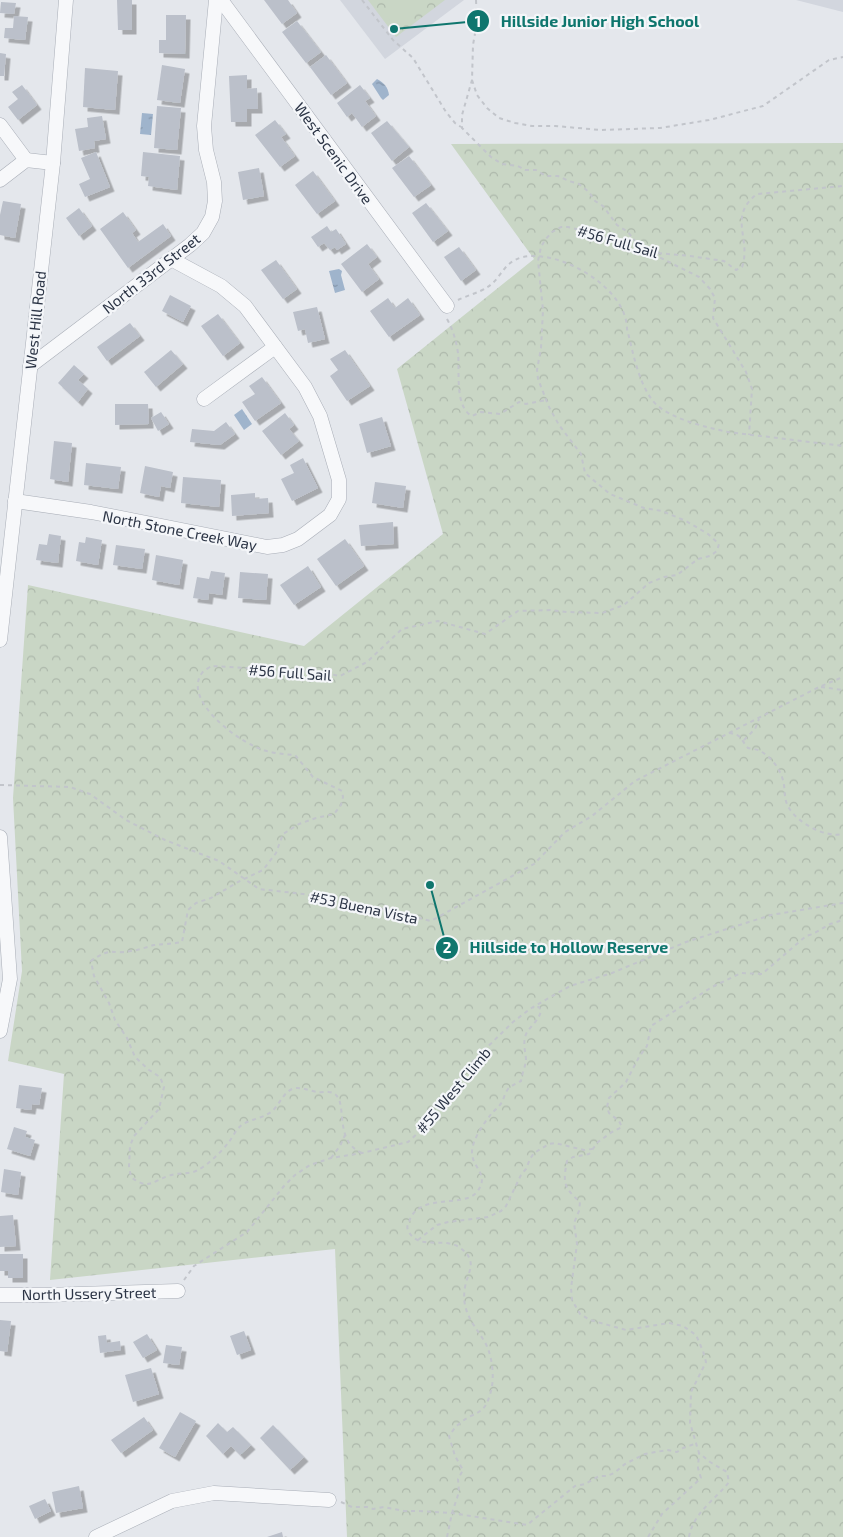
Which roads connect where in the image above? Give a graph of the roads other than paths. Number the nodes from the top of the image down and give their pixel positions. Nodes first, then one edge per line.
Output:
1 (66, 0) edge
2 (216, 0) edge
3 (221, 0) edge
4 (0, 126) edge
5 (26, 160) junction
6 (53, 163) junction
7 (0, 180) edge
8 (171, 259) junction
9 (448, 302) road end
10 (275, 347) junction
11 (30, 366) junction
12 (204, 399) dead end
13 (15, 501) junction
14 (0, 640) edge
15 (0, 837) edge
16 (0, 1031) edge
17 (178, 1291) road end
18 (0, 1295) edge
19 (329, 1500) road end
20 (96, 1537) edge

1 - 6 street, West Hill Road
2 - 8 street, North 33rd Street
3 - 9 street, West Scenic Drive
4 - 5 street
5 - 6 street
5 - 7 street
6 - 11 street, West Hill Road
8 - 10 street, North Stone Creek Way
8 - 11 street, North 33rd Street
10 - 12 street
10 - 13 street, North Stone Creek Way
11 - 13 street, West Hill Road
13 - 14 street, West Hill Road
15 - 16 street
17 - 18 street, North Ussery Street
19 - 20 street

